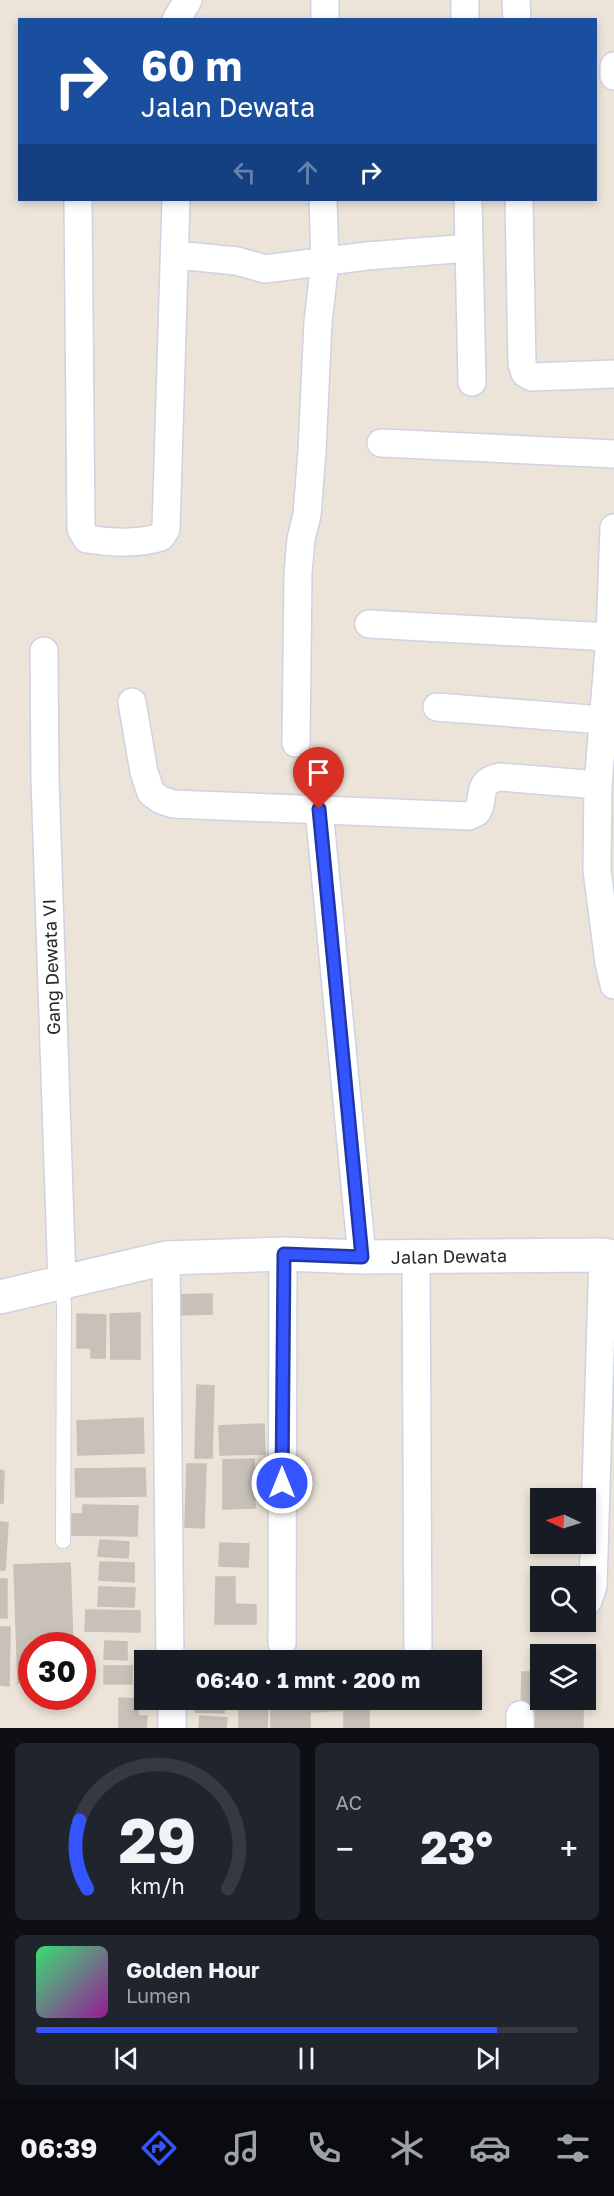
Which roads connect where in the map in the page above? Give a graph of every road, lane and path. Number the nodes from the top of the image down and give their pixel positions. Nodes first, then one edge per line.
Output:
1 (325, 0) edge
2 (465, 0) edge
3 (516, 0) edge
4 (325, 18) edge
5 (465, 18) edge
6 (516, 18) edge
7 (614, 66) edge
8 (614, 76) edge
9 (78, 201) edge
10 (176, 201) edge
11 (323, 201) edge
12 (468, 201) edge
13 (519, 201) edge
14 (469, 248) junction
15 (176, 255) junction
16 (325, 262) junction
17 (614, 374) edge
18 (472, 382) dead end
19 (381, 443) dead end
20 (614, 454) edge
21 (614, 528) edge
22 (614, 554) edge
23 (369, 624) dead end
24 (612, 637) edge
25 (44, 651) dead end
26 (132, 702) dead end
27 (438, 707) dead end
28 (602, 720) junction
29 (296, 743) dead end
30 (604, 773) edge
31 (319, 809) junction
32 (605, 870) edge
33 (614, 985) edge
34 (284, 1254) junction
35 (609, 1256) edge
36 (362, 1257) junction
37 (416, 1257) junction
38 (166, 1258) junction
39 (62, 1282) junction
40 (0, 1297) edge
41 (63, 1541) dead end
42 (595, 1566) edge
43 (282, 1643) dead end
44 (170, 1650) edge
45 (418, 1650) edge
46 (172, 1710) edge
47 (172, 1728) edge

1 - 4 street
2 - 5 street
3 - 6 street
7 - 8 street
9 - 15 street
10 - 15 street
11 - 16 street
12 - 14 street
13 - 17 street
14 - 16 street
14 - 18 street
15 - 16 street
16 - 29 street
19 - 20 street
21 - 22 street
22 - 24 street
23 - 24 street
24 - 28 street
25 - 39 street, Gang Dewata VI
26 - 31 street
27 - 28 street
28 - 30 street
30 - 31 street
30 - 32 street
31 - 36 street
32 - 33 street
34 - 36 street, Jalan Dewata
34 - 38 street, Jalan Dewata
34 - 43 street
35 - 37 street, Jalan Dewata
35 - 42 street
36 - 37 street, Jalan Dewata
37 - 45 street
38 - 39 street, Jalan Dewata
38 - 44 street
39 - 40 street, Jalan Dewata
39 - 41 lane
46 - 47 street

